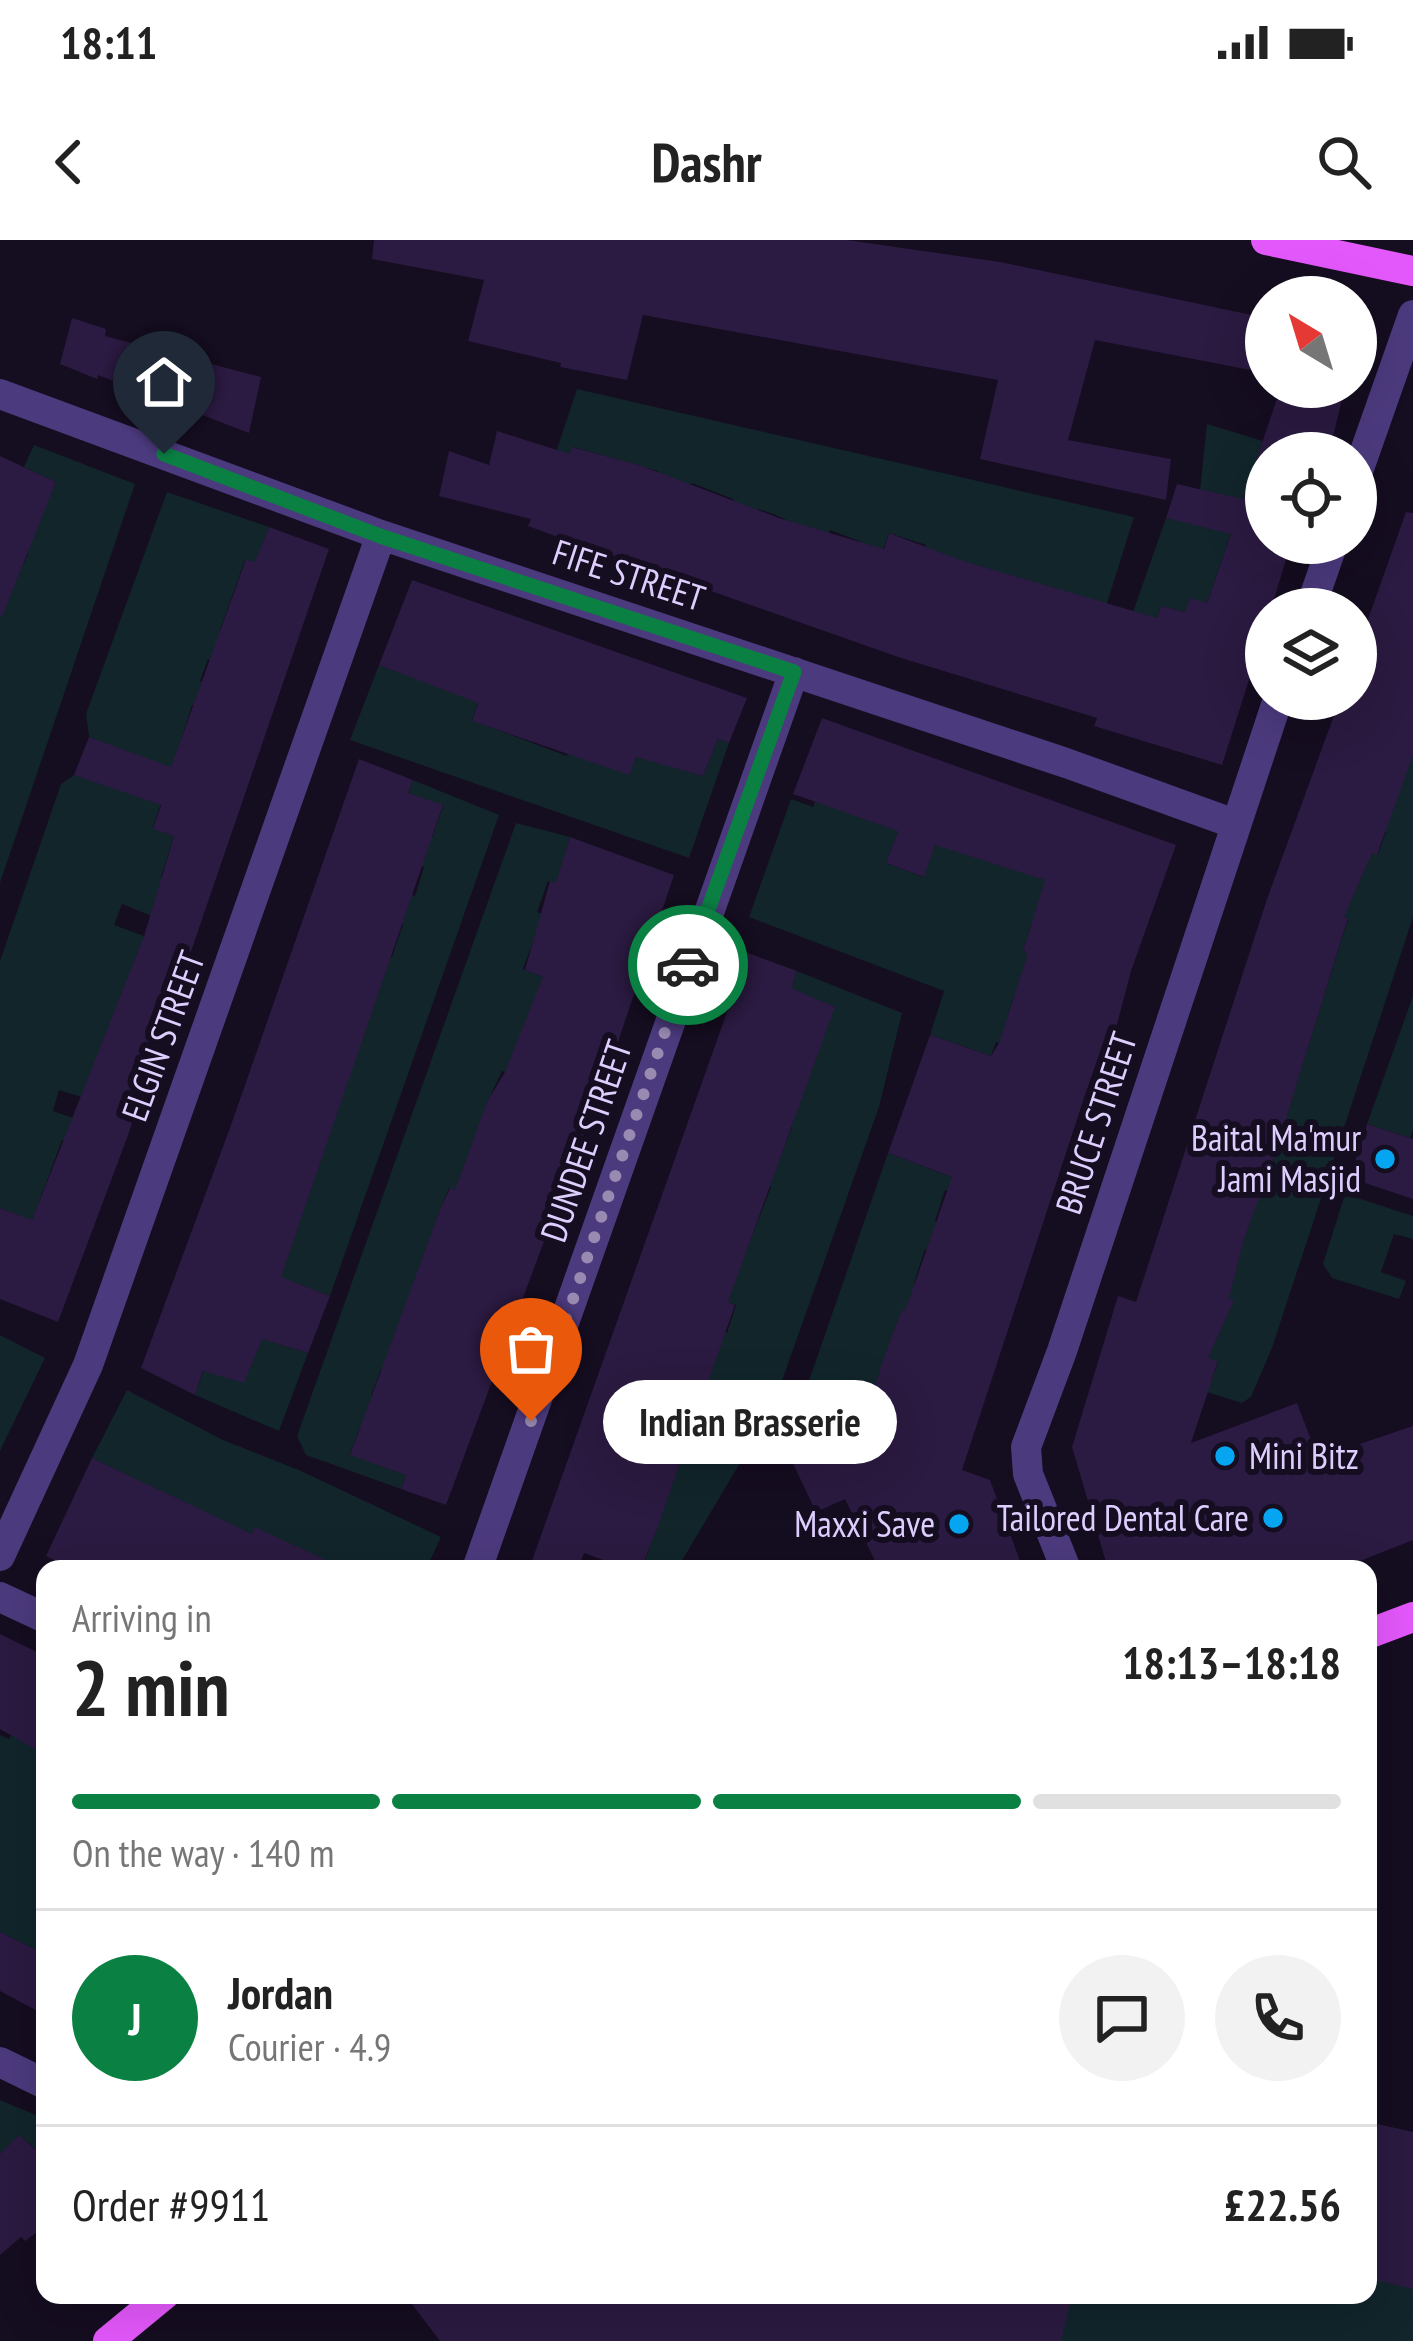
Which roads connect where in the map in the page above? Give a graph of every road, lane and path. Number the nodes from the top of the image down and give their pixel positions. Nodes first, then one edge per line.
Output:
1 (1266, 240) edge
2 (1413, 272) edge
3 (1413, 315) edge
4 (0, 394) edge
5 (1372, 432) edge
6 (380, 536) junction
7 (794, 672) junction
8 (1272, 720) edge
9 (1235, 824) junction
10 (0, 1556) edge
11 (480, 1560) edge
12 (1062, 1560) edge
13 (0, 1597) edge
14 (36, 1614) edge
15 (1413, 1617) edge
16 (1377, 1631) edge
17 (0, 2062) edge
18 (36, 2080) edge
19 (153, 2304) edge
20 (108, 2341) edge

1 - 2 main road
3 - 5 street
4 - 6 street, FIFE STREET
6 - 7 street, FIFE STREET
6 - 10 street, ELGIN STREET
7 - 9 street, FIFE STREET
7 - 11 street, DUNDEE STREET
8 - 9 street, BRUCE STREET
9 - 12 street, BRUCE STREET
13 - 14 street
15 - 16 main road
17 - 18 street
19 - 20 main road

